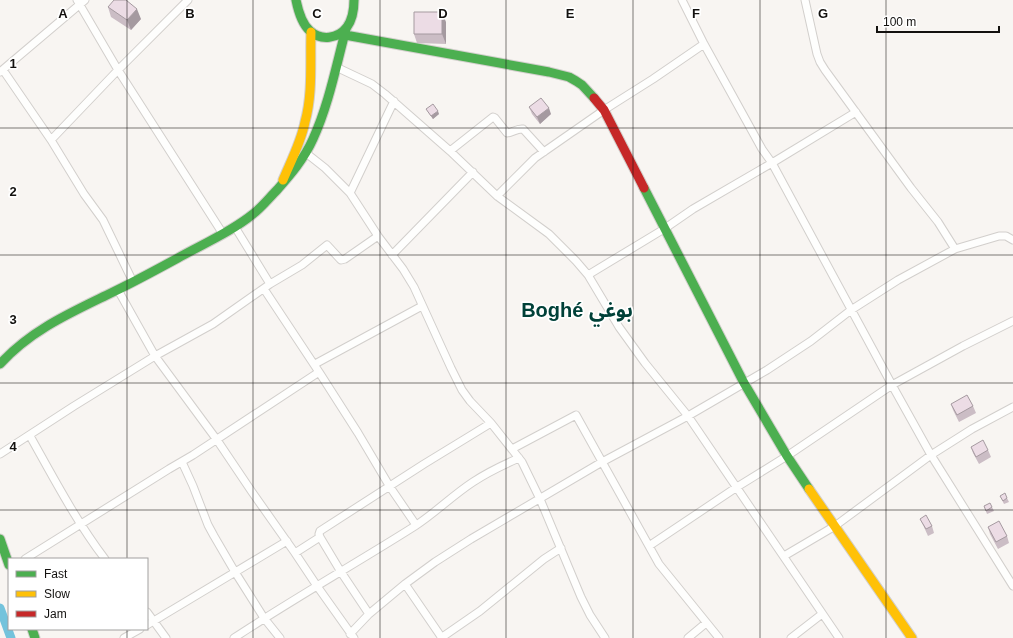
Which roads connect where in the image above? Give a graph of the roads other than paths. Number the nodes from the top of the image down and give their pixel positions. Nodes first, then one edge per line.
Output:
1 (188, 0) edge
2 (354, 0) edge
3 (682, 0) edge
4 (805, 0) edge
5 (296, 1) edge
6 (80, 2) edge
7 (345, 31) junction
8 (311, 32) junction
9 (704, 44) junction
10 (336, 67) junction
11 (118, 70) junction
12 (2, 71) edge
13 (394, 101) junction
14 (604, 110) junction
15 (856, 112) junction
16 (51, 140) junction
17 (450, 151) junction
18 (544, 152) junction
19 (306, 154) junction
20 (772, 163) junction
21 (473, 172) junction
22 (280, 187) junction
23 (350, 193) junction
24 (497, 196) junction
25 (235, 227) junction
26 (664, 229) junction
27 (223, 234) junction
28 (378, 236) junction
29 (1013, 240) edge
30 (956, 249) junction
31 (392, 255) junction
32 (588, 275) junction
33 (133, 282) junction
34 (267, 287) junction
35 (118, 290) junction
36 (422, 306) junction
37 (851, 310) junction
38 (1013, 321) edge
39 (156, 356) junction
40 (1, 362) edge
41 (315, 364) junction
42 (319, 372) junction
43 (744, 383) junction
44 (892, 385) junction
45 (1013, 407) edge
46 (688, 416) junction
47 (491, 423) junction
48 (30, 436) junction
49 (216, 440) junction
50 (512, 449) junction
51 (0, 454) edge
52 (931, 455) junction
53 (787, 456) junction
54 (519, 458) junction
55 (182, 462) junction
56 (602, 462) junction
57 (390, 486) junction
58 (737, 487) junction
59 (540, 499) junction
60 (81, 524) junction
61 (416, 525) junction
62 (835, 526) junction
63 (320, 537) junction
64 (0, 539) edge
65 (287, 541) junction
66 (649, 546) junction
67 (561, 548) junction
68 (295, 553) junction
69 (784, 556) junction
70 (27, 558) edge
71 (104, 558) edge
72 (8, 562) edge
73 (235, 572) junction
74 (341, 572) junction
75 (405, 584) junction
76 (317, 586) junction
77 (1013, 586) edge
78 (148, 613) edge
79 (369, 614) junction
80 (822, 614) junction
81 (264, 618) junction
82 (154, 621) junction
83 (148, 624) edge
84 (706, 624) junction
85 (138, 630) edge
86 (352, 636) edge
87 (124, 638) edge
88 (166, 638) edge
89 (234, 638) edge
90 (280, 638) edge
91 (441, 638) edge
92 (605, 638) edge
93 (688, 638) edge
94 (719, 638) edge
95 (791, 638) edge
96 (839, 638) edge
97 (912, 638) edge

1 - 11 street
2 - 7 street
3 - 9 street
4 - 15 street
5 - 8 street
6 - 11 street
6 - 12 street
7 - 8 street
7 - 10 street
7 - 14 street
8 - 22 street
9 - 14 street
9 - 20 street
10 - 13 street
10 - 19 street
11 - 16 street
11 - 27 street
12 - 16 street
13 - 17 street
13 - 23 street
14 - 18 street
14 - 26 street
15 - 20 street
15 - 30 street
16 - 33 street
17 - 18 street
17 - 21 street
18 - 24 street
19 - 22 street
19 - 23 street
20 - 26 street
20 - 37 street
21 - 24 street
21 - 31 street
22 - 25 street
23 - 28 street
24 - 32 street
25 - 27 street
25 - 34 street
26 - 32 street
26 - 43 street
27 - 33 street
28 - 31 street
28 - 34 street
29 - 30 street
30 - 37 street
31 - 36 street
32 - 46 street
33 - 35 street
34 - 39 street
34 - 41 street
35 - 39 street
35 - 40 street
36 - 41 street
36 - 47 street
37 - 43 street
37 - 44 street
38 - 44 street
39 - 48 street
39 - 49 street
41 - 42 street
42 - 49 street
42 - 57 street
43 - 46 street
43 - 53 street
44 - 52 street
44 - 53 street
45 - 52 street
46 - 56 street
46 - 58 street
47 - 50 street
47 - 57 street
48 - 51 street
48 - 60 street
49 - 55 street
49 - 65 street
50 - 54 street
50 - 56 street
52 - 62 street
52 - 77 street
53 - 58 street
53 - 62 street
54 - 59 street
54 - 61 street
55 - 60 street
55 - 73 street
56 - 59 street
56 - 66 street
57 - 61 street
57 - 63 street
58 - 66 street
58 - 69 street
59 - 67 street
59 - 75 street
60 - 70 street
60 - 71 street
61 - 74 street
62 - 69 street
62 - 97 street
63 - 68 street
63 - 74 street
64 - 72 street
65 - 68 street
65 - 73 street
66 - 84 street
67 - 91 street
67 - 92 street
68 - 76 street
69 - 80 street
73 - 81 street
73 - 82 street
74 - 76 street
74 - 79 street
75 - 79 street
75 - 91 street
76 - 81 street
76 - 86 street
78 - 82 street
79 - 86 street
80 - 95 street
80 - 96 street
81 - 89 street
81 - 90 street
82 - 83 street
82 - 88 street
84 - 93 street
84 - 94 street
85 - 87 street

